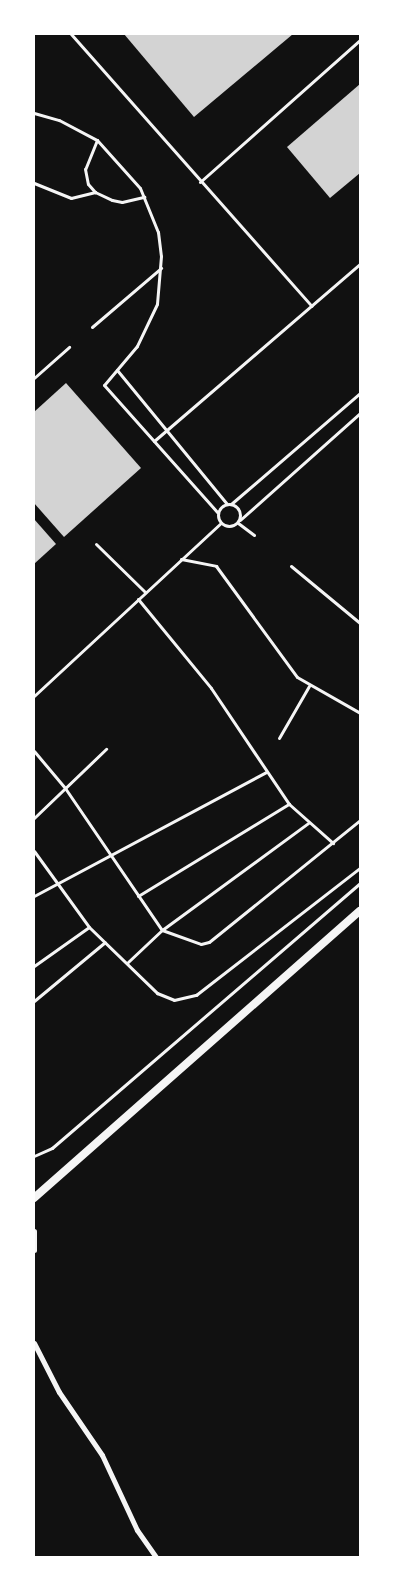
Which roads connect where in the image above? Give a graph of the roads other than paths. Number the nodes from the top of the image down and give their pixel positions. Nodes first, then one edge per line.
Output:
1 (72, 34) edge
2 (360, 40) edge
3 (34, 113) edge
4 (96, 140) junction
5 (34, 182) edge
6 (200, 182) junction
7 (95, 192) junction
8 (144, 197) junction
9 (360, 264) edge
10 (161, 267) junction
11 (312, 306) junction
12 (92, 327) dead end
13 (69, 347) dead end
14 (117, 370) junction
15 (34, 378) edge
16 (360, 392) edge
17 (360, 413) edge
18 (166, 431) junction
19 (154, 441) junction
20 (229, 504) junction
21 (218, 513) junction
22 (239, 522) junction
23 (221, 523) junction
24 (254, 535) dead end
25 (96, 544) dead end
26 (181, 559) junction
27 (291, 566) dead end
28 (145, 592) junction
29 (138, 599) junction
30 (360, 623) edge
31 (309, 686) junction
32 (34, 696) edge
33 (360, 713) edge
34 (279, 738) dead end
35 (34, 750) edge
36 (106, 750) dead end
37 (266, 772) junction
38 (65, 788) junction
39 (289, 804) junction
40 (34, 818) edge
41 (360, 820) edge
42 (308, 823) junction
43 (333, 843) junction
44 (34, 851) edge
45 (111, 857) junction
46 (360, 868) edge
47 (58, 881) junction
48 (360, 883) edge
49 (34, 896) edge
50 (138, 896) junction
51 (360, 911) edge
52 (89, 927) junction
53 (162, 930) junction
54 (105, 942) junction
55 (128, 962) junction
56 (34, 966) edge
57 (34, 1002) edge
58 (34, 1156) edge
59 (34, 1198) edge
60 (34, 1231) edge
61 (34, 1250) edge
62 (34, 1343) edge
63 (156, 1557) edge

1 - 6 lane
2 - 6 lane
3 - 4 lane
4 - 7 lane
4 - 8 lane
5 - 7 lane
6 - 11 lane
7 - 8 lane
8 - 10 lane
9 - 11 lane
10 - 12 lane
10 - 14 lane
11 - 18 lane
13 - 15 lane
14 - 18 lane
14 - 19 lane
16 - 20 lane
17 - 22 lane
18 - 19 lane
18 - 20 lane
19 - 21 lane
20 - 21 lane
20 - 22 lane
21 - 23 lane
22 - 23 lane
22 - 24 lane
23 - 26 lane
25 - 28 lane
26 - 28 lane
26 - 31 lane
27 - 30 lane
28 - 29 lane
29 - 32 lane
29 - 37 lane
31 - 33 lane
31 - 34 lane
35 - 38 lane
36 - 38 lane
37 - 39 lane
37 - 45 lane
38 - 40 lane
38 - 45 lane
39 - 42 lane
39 - 50 lane
41 - 43 lane
42 - 43 lane
42 - 53 lane
43 - 53 lane
44 - 47 lane
45 - 47 lane
45 - 50 lane
46 - 55 lane
47 - 49 lane
47 - 52 lane
48 - 58 lane
50 - 53 lane
51 - 59 street
52 - 54 lane
52 - 56 lane
53 - 55 lane
54 - 55 lane
54 - 57 lane
60 - 61 street
62 - 63 street

